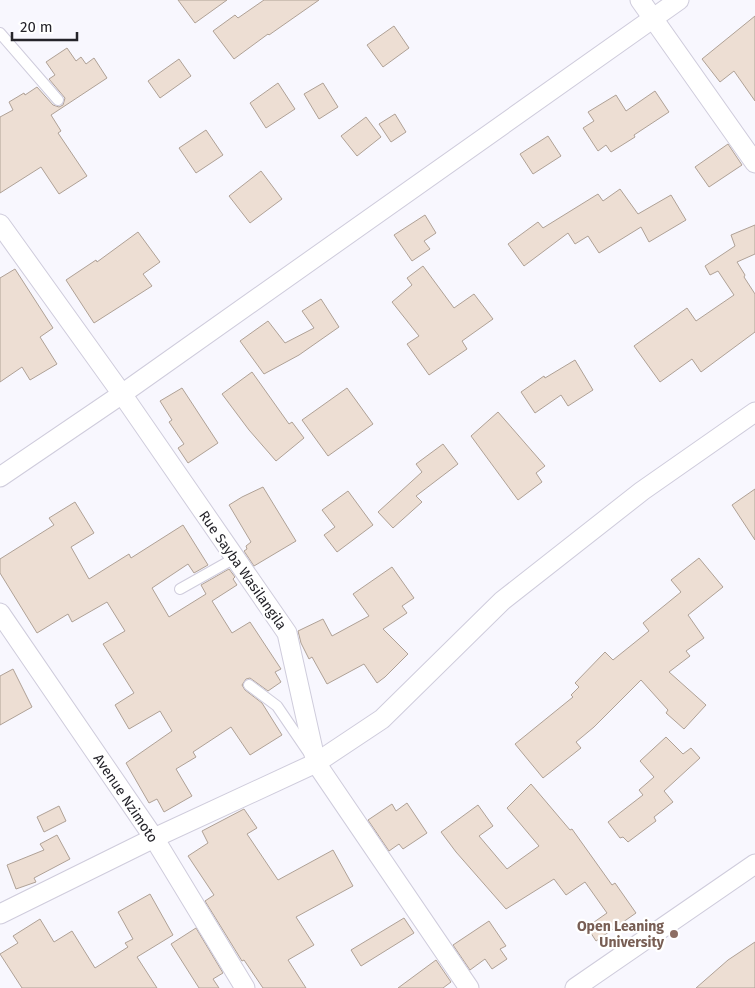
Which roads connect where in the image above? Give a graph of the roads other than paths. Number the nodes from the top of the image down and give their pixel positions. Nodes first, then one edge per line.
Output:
1 (640, 0) edge
2 (679, 0) edge
3 (653, 17) junction
4 (0, 33) edge
5 (58, 100) dead end
6 (755, 163) edge
7 (0, 224) edge
8 (122, 394) junction
9 (755, 412) edge
10 (0, 477) edge
11 (235, 558) junction
12 (180, 589) dead end
13 (0, 613) edge
14 (249, 685) dead end
15 (316, 763) junction
16 (154, 838) junction
17 (755, 864) edge
18 (0, 914) edge
19 (245, 988) edge
20 (469, 988) edge
21 (575, 988) edge

1 - 3 street
2 - 3 street
3 - 6 street
3 - 8 street
4 - 5 lane
7 - 8 street, Rue Sayba Wasilangila
8 - 10 street
8 - 11 street, Rue Sayba Wasilangila
9 - 15 street
11 - 12 lane
11 - 15 street, Rue Sayba Wasilangila
13 - 16 street, Avenue Nzimoto
14 - 15 lane
15 - 16 street
15 - 20 street, Rue Sayba Wasilangila
16 - 18 street
16 - 19 street, Avenue Nzimoto
17 - 21 street

